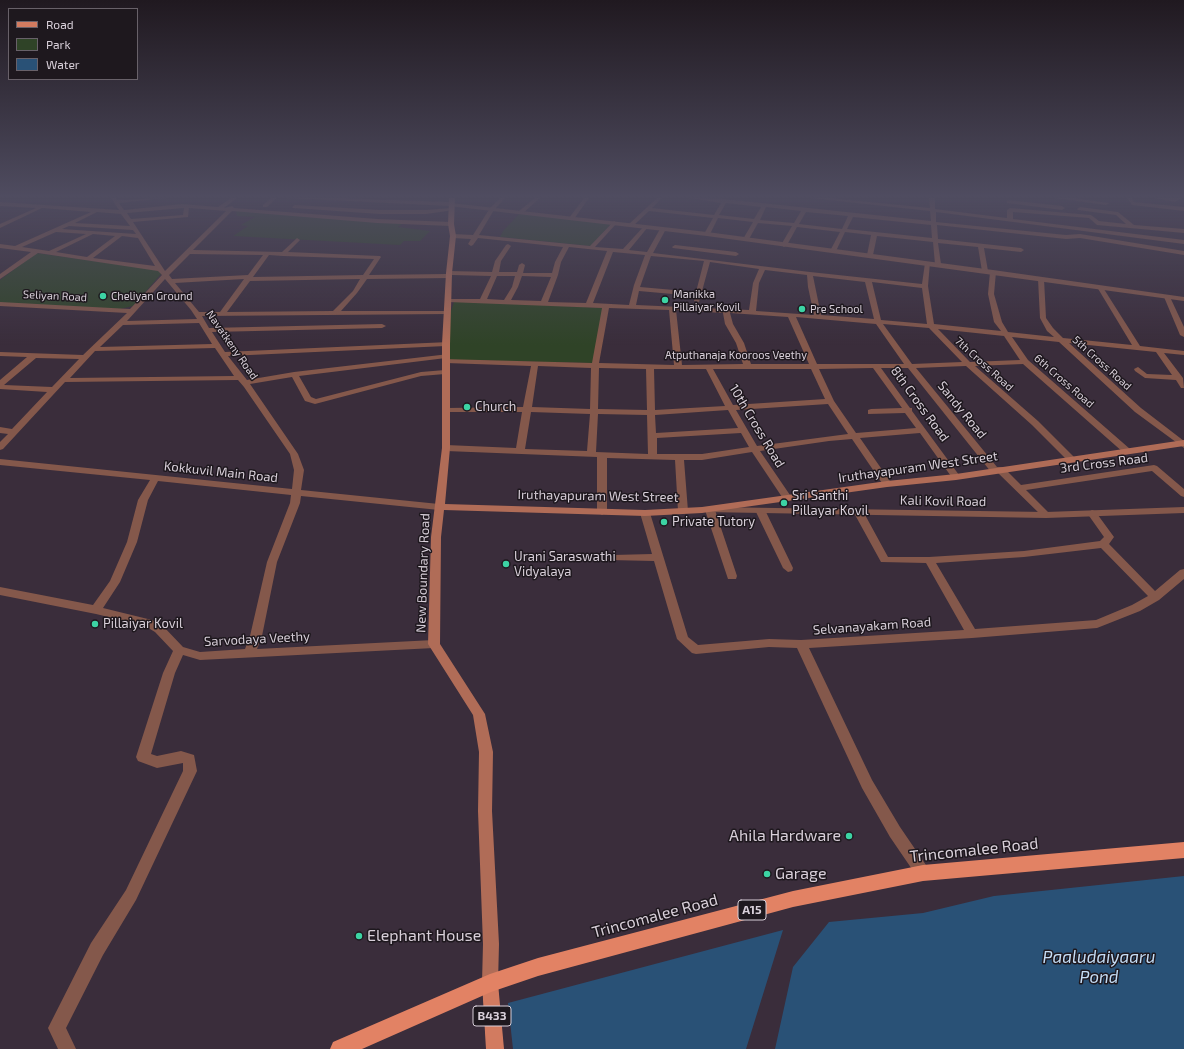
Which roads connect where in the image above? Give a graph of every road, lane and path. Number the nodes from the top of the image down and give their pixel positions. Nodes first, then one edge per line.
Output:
1 (981, 246) edge
2 (4, 247) edge
3 (18, 247) edge
4 (62, 247) edge
5 (104, 247) edge
6 (147, 247) edge
7 (195, 247) edge
8 (290, 247) edge
9 (452, 247) edge
10 (507, 247) edge
11 (566, 247) edge
12 (583, 247) edge
13 (628, 247) edge
14 (653, 247) edge
15 (705, 247) edge
16 (721, 247) edge
17 (805, 247) edge
18 (835, 247) edge
19 (872, 247) edge
20 (936, 247) edge
21 (991, 247) edge
22 (1143, 247) edge
23 (591, 248) joint
24 (14, 249) junction
25 (611, 250) junction
26 (1022, 250) dead end
27 (37, 251) junction
28 (833, 251) junction
29 (190, 252) junction
30 (624, 252) junction
31 (50, 253) junction
32 (267, 253) junction
33 (283, 254) junction
34 (649, 254) junction
35 (736, 254) dead end
36 (1184, 254) edge
37 (870, 256) junction
38 (89, 258) junction
39 (699, 260) junction
40 (706, 260) junction
41 (928, 263) junction
42 (938, 264) junction
43 (522, 265) dead end
44 (763, 268) junction
45 (160, 269) junction
46 (985, 271) junction
47 (993, 272) junction
48 (495, 274) junction
49 (519, 274) junction
50 (810, 274) junction
51 (449, 275) junction
52 (555, 275) junction
53 (0, 277) edge
54 (168, 278) junction
55 (247, 278) junction
56 (366, 278) junction
57 (1041, 279) junction
58 (868, 280) junction
59 (925, 286) junction
60 (1100, 287) junction
61 (636, 289) junction
62 (699, 294) junction
63 (1168, 296) junction
64 (1184, 299) edge
65 (448, 300) junction
66 (483, 300) junction
67 (507, 301) junction
68 (544, 303) junction
69 (0, 304) edge
70 (590, 305) junction
71 (606, 306) junction
72 (632, 307) junction
73 (672, 309) junction
74 (696, 309) junction
75 (132, 311) junction
76 (726, 311) junction
77 (447, 312) junction
78 (752, 312) junction
79 (335, 313) junction
80 (223, 314) junction
81 (791, 315) junction
82 (818, 317) junction
83 (199, 318) junction
84 (878, 322) junction
85 (121, 323) junction
86 (382, 326) dead end
87 (931, 326) junction
88 (207, 330) junction
89 (1006, 334) junction
90 (1184, 335) edge
91 (1060, 339) junction
92 (446, 344) junction
93 (217, 346) junction
94 (1137, 347) junction
95 (94, 349) junction
96 (1158, 350) junction
97 (1184, 353) edge
98 (0, 354) edge
99 (223, 354) junction
100 (33, 356) junction
101 (85, 357) junction
102 (1025, 362) junction
103 (446, 363) junction
104 (535, 363) junction
105 (968, 364) junction
106 (595, 365) junction
107 (678, 366) junction
108 (708, 366) junction
109 (815, 366) junction
110 (910, 366) junction
111 (650, 367) junction
112 (748, 367) junction
113 (876, 367) junction
114 (1138, 369) dead end
115 (294, 374) junction
116 (1178, 378) junction
117 (64, 380) junction
118 (242, 380) junction
119 (0, 384) edge
120 (1184, 386) edge
121 (0, 387) edge
122 (54, 390) junction
123 (830, 401) junction
124 (730, 407) junction
125 (446, 410) junction
126 (528, 410) junction
127 (909, 410) junction
128 (594, 411) junction
129 (871, 412) dead end
130 (651, 413) junction
131 (0, 430) edge
132 (744, 430) junction
133 (923, 430) junction
134 (14, 432) junction
135 (652, 436) junction
136 (853, 436) junction
137 (1183, 444) edge
138 (0, 447) edge
139 (446, 448) junction
140 (520, 450) junction
141 (755, 450) junction
142 (1127, 451) junction
143 (591, 454) junction
144 (602, 455) junction
145 (679, 457) junction
146 (653, 458) junction
147 (1071, 459) junction
148 (1, 464) edge
149 (997, 470) junction
150 (156, 477) junction
151 (956, 477) junction
152 (887, 484) junction
153 (1019, 488) junction
154 (295, 493) junction
155 (1184, 494) edge
156 (787, 498) junction
157 (439, 506) junction
158 (706, 510) junction
159 (1184, 510) edge
160 (683, 511) junction
161 (602, 512) junction
162 (761, 512) junction
163 (645, 513) junction
164 (859, 513) junction
165 (1092, 513) junction
166 (1046, 515) junction
167 (1103, 544) junction
168 (658, 556) junction
169 (613, 558) dead end
170 (929, 560) junction
171 (788, 568) dead end
172 (1184, 573) edge
173 (732, 576) dead end
174 (0, 591) edge
175 (1155, 596) junction
176 (96, 610) junction
177 (972, 634) junction
178 (434, 644) junction
179 (801, 644) junction
180 (179, 650) junction
181 (249, 653) junction
182 (1184, 850) edge
183 (923, 873) junction
184 (490, 983) junction
185 (67, 1049) edge
186 (340, 1049) edge
187 (495, 1049) edge

1 - 46 street
2 - 24 street
3 - 24 street
4 - 31 street
5 - 38 street
6 - 45 street, Navatkeny Road
7 - 29 street
8 - 33 street
9 - 51 main road, New Boundary Road
10 - 48 street
11 - 52 street
12 - 23 street
13 - 30 street
14 - 34 street
15 - 39 street
16 - 35 street
17 - 28 street
18 - 28 street
19 - 37 street
20 - 42 street
21 - 26 street
22 - 36 street
23 - 25 street
24 - 27 street
25 - 30 street
25 - 70 street
27 - 31 street
27 - 53 street
28 - 37 street
29 - 32 street
29 - 54 street
30 - 34 street
31 - 38 street
32 - 33 street
32 - 55 street
33 - 56 street
34 - 39 street
34 - 61 street
37 - 41 street
38 - 45 street
39 - 40 street
40 - 44 street
40 - 62 street
41 - 42 street
41 - 59 street
42 - 46 street
43 - 49 street
44 - 50 street
44 - 78 street
45 - 54 street, Navatkeny Road
46 - 47 street
47 - 57 street
47 - 89 street, 6th Cross Road
48 - 49 street
48 - 51 street
48 - 66 street
49 - 52 street
49 - 67 street
50 - 58 street
50 - 82 street
51 - 56 street
51 - 65 main road, New Boundary Road
52 - 68 street
54 - 55 street
54 - 75 street
54 - 83 street, Navatkeny Road
55 - 56 street
55 - 80 street
56 - 79 street
57 - 60 street
57 - 91 street, 5th Cross Road
58 - 59 street
58 - 84 street
59 - 87 street
60 - 63 street
60 - 94 street
61 - 62 street
61 - 72 street
62 - 74 street
63 - 64 street
63 - 90 street
65 - 66 street
65 - 77 main road, New Boundary Road
66 - 67 street
67 - 68 street
68 - 70 street
69 - 75 street, Seliyan Road
70 - 71 street
71 - 72 street
71 - 106 street
72 - 73 street
73 - 74 street
73 - 107 street
74 - 76 street
75 - 85 street
76 - 78 street
76 - 112 street
77 - 79 street
77 - 92 main road, New Boundary Road
78 - 81 street
79 - 80 street
80 - 83 street
81 - 82 street
81 - 109 street
82 - 84 street
83 - 85 street
83 - 88 street, Navatkeny Road
84 - 87 street
84 - 110 street, Sandy Road
85 - 95 street
86 - 88 street
87 - 89 street
87 - 105 street, 7th Cross Road
88 - 93 street, Navatkeny Road
89 - 91 street
89 - 102 street, 6th Cross Road
91 - 94 street
91 - 137 street, 5th Cross Road
92 - 99 street
92 - 103 main road, New Boundary Road
93 - 95 street
93 - 99 street, Navatkeny Road
94 - 96 street
95 - 101 street
96 - 97 street
96 - 116 street
98 - 100 street
99 - 118 street, Navatkeny Road
100 - 101 street
100 - 119 street
101 - 117 street
102 - 105 street, Atputhanaja Kooroos Veethy
102 - 142 street, 6th Cross Road
103 - 104 street, Atputhanaja Kooroos Veethy
103 - 115 street
103 - 115 street
103 - 125 main road, New Boundary Road
104 - 106 street, Atputhanaja Kooroos Veethy
104 - 126 street
105 - 110 street, Atputhanaja Kooroos Veethy
105 - 147 street, 7th Cross Road
106 - 111 street, Atputhanaja Kooroos Veethy
106 - 128 street
107 - 108 street, Atputhanaja Kooroos Veethy
107 - 111 street, Atputhanaja Kooroos Veethy
108 - 112 street, Atputhanaja Kooroos Veethy
108 - 124 street, 10th Cross Road
109 - 112 street, Atputhanaja Kooroos Veethy
109 - 113 street, Atputhanaja Kooroos Veethy
109 - 123 street
110 - 113 street, Atputhanaja Kooroos Veethy
110 - 149 street, Sandy Road
111 - 130 street
113 - 127 street, 8th Cross Road
114 - 116 street
115 - 118 street
116 - 120 street
117 - 118 street
117 - 122 street
118 - 154 street, Navatkeny Road
121 - 122 street
122 - 134 street
123 - 124 street
123 - 136 street
124 - 130 street
124 - 132 street, 10th Cross Road
125 - 126 street
125 - 139 main road, New Boundary Road
126 - 128 street
126 - 140 street
127 - 129 street
127 - 133 street, 8th Cross Road
128 - 130 street
128 - 143 street
130 - 135 street
131 - 134 street
132 - 135 street
132 - 141 street, 10th Cross Road
133 - 136 street
133 - 151 street, 8th Cross Road
134 - 138 street
135 - 146 street
136 - 141 street
136 - 152 street
137 - 142 main road, Iruthayapuram West Street
139 - 140 street
139 - 157 main road, New Boundary Road
140 - 143 street
141 - 145 street
141 - 156 street, 10th Cross Road
142 - 147 main road, Iruthayapuram West Street
143 - 144 street
144 - 146 street
144 - 161 street
145 - 146 street
145 - 160 street
147 - 149 main road, Iruthayapuram West Street
148 - 150 street, Kokkuvil Main Road
149 - 151 main road, Iruthayapuram West Street
149 - 153 street, Sandy Road
150 - 154 street, Kokkuvil Main Road
150 - 176 street
151 - 152 main road, Iruthayapuram West Street
152 - 156 main road, Iruthayapuram West Street
153 - 155 street, 3rd Cross Road
153 - 166 street, Sandy Road
154 - 157 street, Kokkuvil Main Road
154 - 181 street, Navatkeny Road
156 - 158 main road, Iruthayapuram West Street
157 - 161 main road, Iruthayapuram West Street
157 - 178 main road, New Boundary Road
158 - 160 main road, Iruthayapuram West Street
158 - 162 street, Kali Kovil Road
158 - 173 street
159 - 165 street, Kali Kovil Road
160 - 163 main road, Iruthayapuram West Street
161 - 163 main road, Iruthayapuram West Street
162 - 164 street, Kali Kovil Road
162 - 171 street
163 - 168 street, Selvanayakam Road
164 - 166 street, Kali Kovil Road
164 - 170 street
165 - 166 street, Kali Kovil Road
165 - 167 street
167 - 170 street
167 - 175 street
168 - 169 street
168 - 179 street, Selvanayakam Road
170 - 177 street
172 - 175 street, Selvanayakam Road
174 - 176 street
175 - 177 street, Selvanayakam Road
176 - 180 street
177 - 179 street, Selvanayakam Road
178 - 181 street, Sarvodaya Veethy
178 - 184 main road, New Boundary Road
179 - 183 street
180 - 181 street, Sarvodaya Veethy
180 - 185 street
182 - 183 highway, Trincomalee Road / A15
183 - 184 highway, Trincomalee Road / A15
184 - 186 highway, Trincomalee Road / A15
184 - 187 main road, B433

